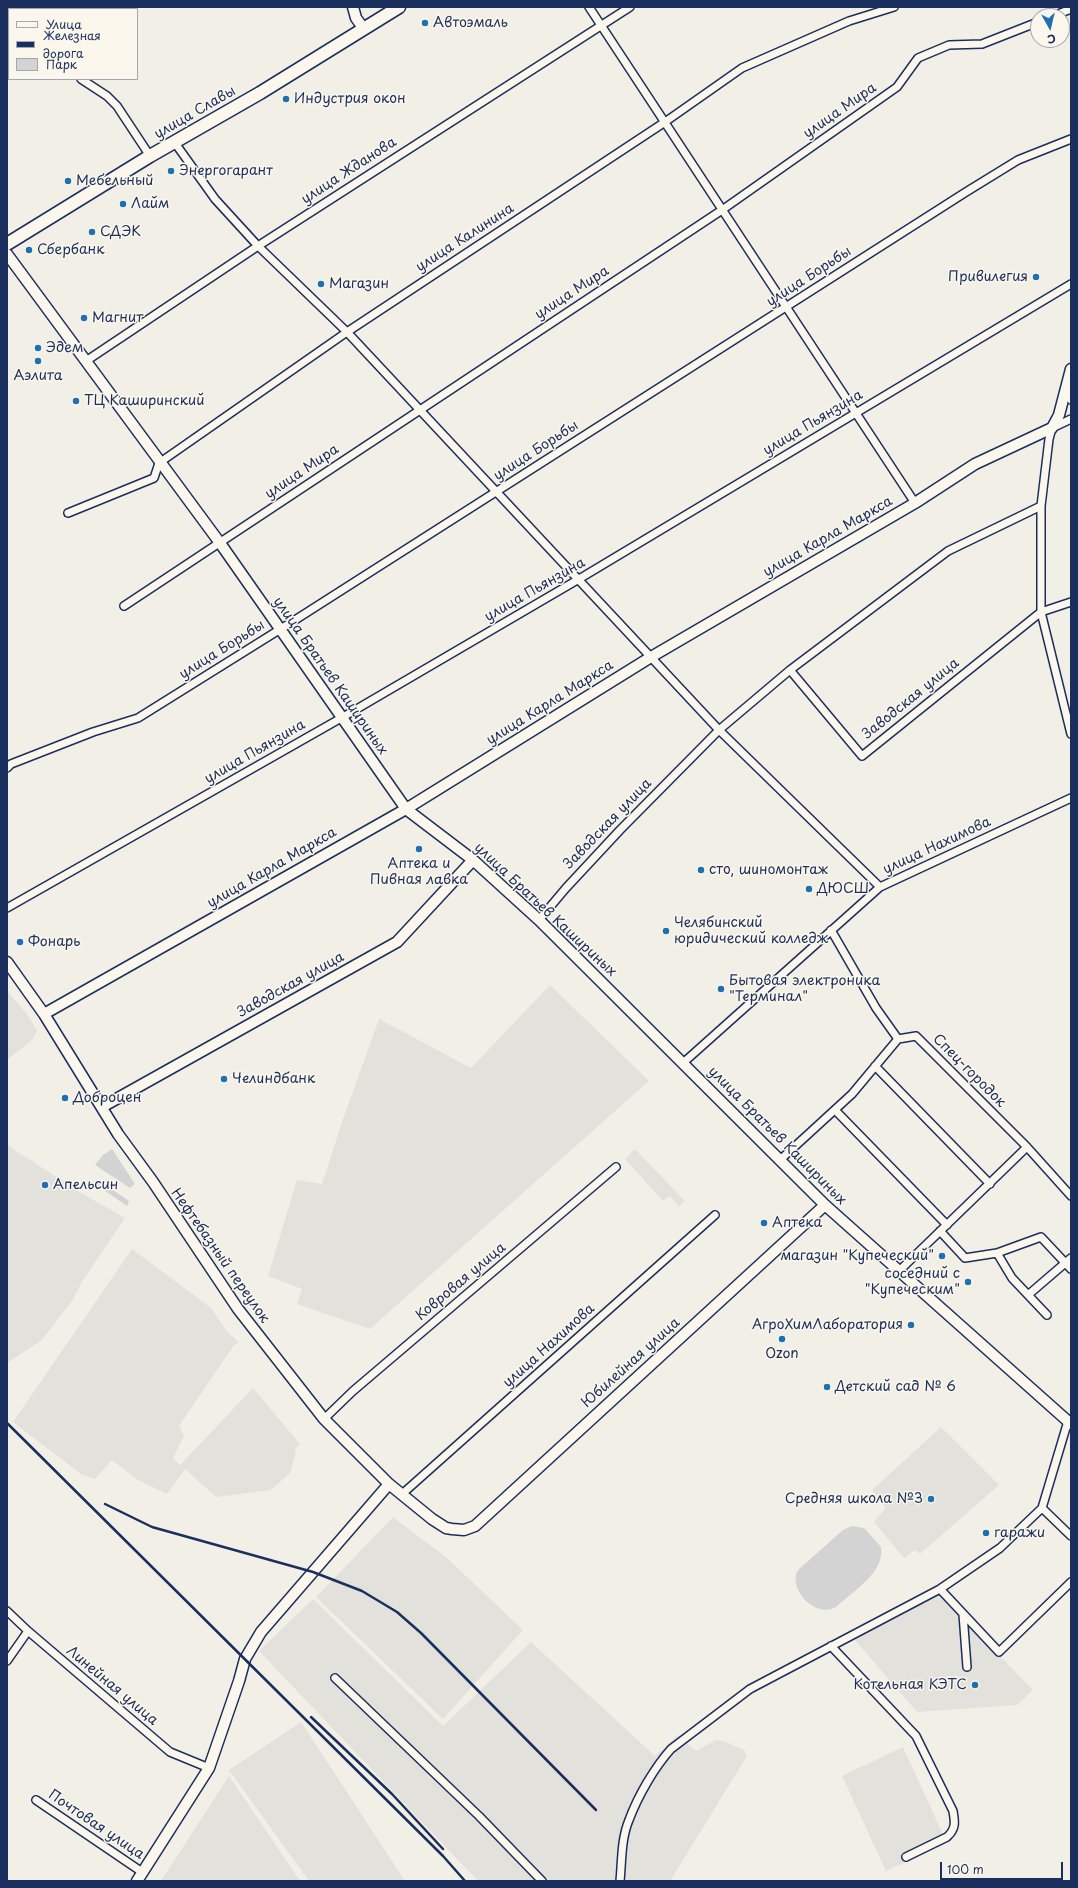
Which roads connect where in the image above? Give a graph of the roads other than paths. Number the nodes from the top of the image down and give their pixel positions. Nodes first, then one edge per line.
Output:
1 (353, 7) edge
2 (399, 7) edge
3 (589, 7) edge
4 (630, 7) edge
5 (894, 7) edge
6 (601, 24) junction
7 (1030, 25) edge
8 (364, 29) junction
9 (83, 80) edge
10 (665, 122) junction
11 (1071, 139) edge
12 (175, 143) junction
13 (150, 156) junction
14 (722, 210) junction
15 (7, 244) edge
16 (258, 246) junction
17 (7, 254) edge
18 (1071, 284) edge
19 (787, 307) junction
20 (347, 332) junction
21 (86, 361) junction
22 (1071, 369) edge
23 (1065, 390) junction
24 (1071, 400) edge
25 (419, 409) junction
26 (857, 412) junction
27 (1071, 419) edge
28 (1052, 428) junction
29 (159, 463) junction
30 (497, 492) junction
31 (915, 503) junction
32 (1041, 506) junction
33 (68, 513) dead end
34 (220, 543) junction
35 (579, 579) junction
36 (1071, 602) edge
37 (124, 606) dead end
38 (1041, 612) junction
39 (281, 629) junction
40 (651, 657) junction
41 (790, 670) junction
42 (343, 717) junction
43 (719, 730) junction
44 (1071, 734) edge
45 (7, 768) edge
46 (1071, 798) edge
47 (406, 808) junction
48 (473, 860) junction
49 (880, 887) junction
50 (7, 908) edge
51 (539, 920) junction
52 (831, 930) junction
53 (7, 962) edge
54 (44, 1014) junction
55 (898, 1039) junction
56 (683, 1063) junction
57 (875, 1066) junction
58 (102, 1107) junction
59 (835, 1110) junction
60 (1027, 1147) junction
61 (780, 1160) junction
62 (616, 1167) dead end
63 (990, 1184) junction
64 (1071, 1196) edge
65 (825, 1205) junction
66 (715, 1216) dead end
67 (948, 1224) junction
68 (940, 1232) junction
69 (997, 1254) junction
70 (1068, 1260) edge
71 (1071, 1269) edge
72 (900, 1270) junction
73 (1028, 1295) junction
74 (1047, 1315) dead end
75 (324, 1419) junction
76 (1070, 1422) edge
77 (389, 1484) junction
78 (401, 1495) junction
79 (1042, 1508) junction
80 (452, 1529) joint
81 (1071, 1536) edge
82 (1071, 1582) edge
83 (940, 1588) junction
84 (7, 1611) edge
85 (963, 1614) junction
86 (28, 1631) junction
87 (831, 1646) junction
88 (7, 1661) edge
89 (967, 1666) dead end
90 (335, 1678) dead end
91 (209, 1768) junction
92 (36, 1800) dead end
93 (906, 1857) dead end
94 (142, 1872) junction
95 (137, 1881) edge
96 (542, 1881) edge
97 (620, 1881) edge

1 - 8 main road
2 - 8 main road, улица Славы
3 - 6 street
4 - 6 street, улица Жданова
5 - 10 street, улица Калинина
6 - 10 street
6 - 16 street, улица Жданова
7 - 14 street, улица Мира
8 - 12 main road, улица Славы
9 - 13 street
10 - 14 street
10 - 20 street, улица Калинина
11 - 19 street, улица Борьбы
12 - 13 main road, улица Славы
12 - 16 street
13 - 15 main road, улица Славы
14 - 19 street
14 - 25 street, улица Мира
16 - 20 street
16 - 21 street, улица Жданова
17 - 21 main road, улица Братьев Кашириных
18 - 26 street, улица Пьянзина
19 - 26 street
19 - 30 street, улица Борьбы
20 - 25 street
20 - 29 street, улица Калинина
21 - 29 main road, улица Братьев Кашириных
22 - 23 main road
23 - 24 street
23 - 28 main road
25 - 30 street
25 - 34 street, улица Мира
26 - 31 street
26 - 35 street, улица Пьянзина
27 - 28 street, улица Карла Маркса
28 - 31 main road, улица Карла Маркса
28 - 32 street
29 - 33 street, улица Калинина
29 - 34 main road, улица Братьев Кашириных
30 - 35 street
30 - 39 street, улица Борьбы
31 - 40 main road, улица Карла Маркса
32 - 38 street
32 - 41 street, Заводская улица
34 - 37 street, улица Мира
34 - 39 main road, улица Братьев Кашириных
35 - 40 street
35 - 42 street, улица Пьянзина
36 - 38 street, Заводская улица
38 - 41 street, Заводская улица
38 - 44 street
39 - 42 main road, улица Братьев Кашириных
39 - 45 street, улица Борьбы
40 - 43 street
40 - 47 main road, улица Карла Маркса
41 - 43 street, Заводская улица
42 - 47 main road, улица Братьев Кашириных
42 - 50 street, улица Пьянзина
43 - 49 street
43 - 51 street, Заводская улица
46 - 49 street, улица Нахимова
47 - 48 main road, улица Братьев Кашириных
47 - 54 main road, улица Карла Маркса
48 - 51 main road, улица Братьев Кашириных
48 - 58 main road, Заводская улица
49 - 52 street, улица Нахимова
51 - 56 main road, улица Братьев Кашириных
52 - 55 street
52 - 56 street, улица Нахимова
53 - 54 main road, Нефтебазный переулок
54 - 58 main road, Нефтебазный переулок
55 - 57 street
55 - 60 street, Спец-городок
56 - 61 main road, улица Братьев Кашириных
57 - 59 street
57 - 63 street
58 - 75 main road, Нефтебазный переулок
59 - 61 street
59 - 67 street
60 - 63 street
60 - 64 street, Спец-городок
61 - 65 main road, улица Братьев Кашириных
62 - 75 street, Ковровая улица
63 - 67 street
65 - 72 main road, улица Братьев Кашириных
65 - 80 main road, Юбилейная улица
66 - 78 street, улица Нахимова
67 - 68 street
68 - 69 street
68 - 72 street
69 - 70 street
69 - 73 street
70 - 71 street
70 - 73 street
72 - 76 main road, улица Братьев Кашириных
73 - 74 street
75 - 77 main road, Нефтебазный переулок
76 - 79 street
77 - 78 main road, Нефтебазный переулок
77 - 91 main road
78 - 80 main road, Нефтебазный переулок
79 - 81 street
79 - 83 street
82 - 85 street
83 - 85 street
83 - 87 street
84 - 86 street, Линейная улица
85 - 89 street
86 - 88 street
86 - 91 street, Линейная улица
87 - 93 street
87 - 97 street
90 - 96 street
91 - 94 main road
92 - 94 street, Почтовая улица
94 - 95 main road

